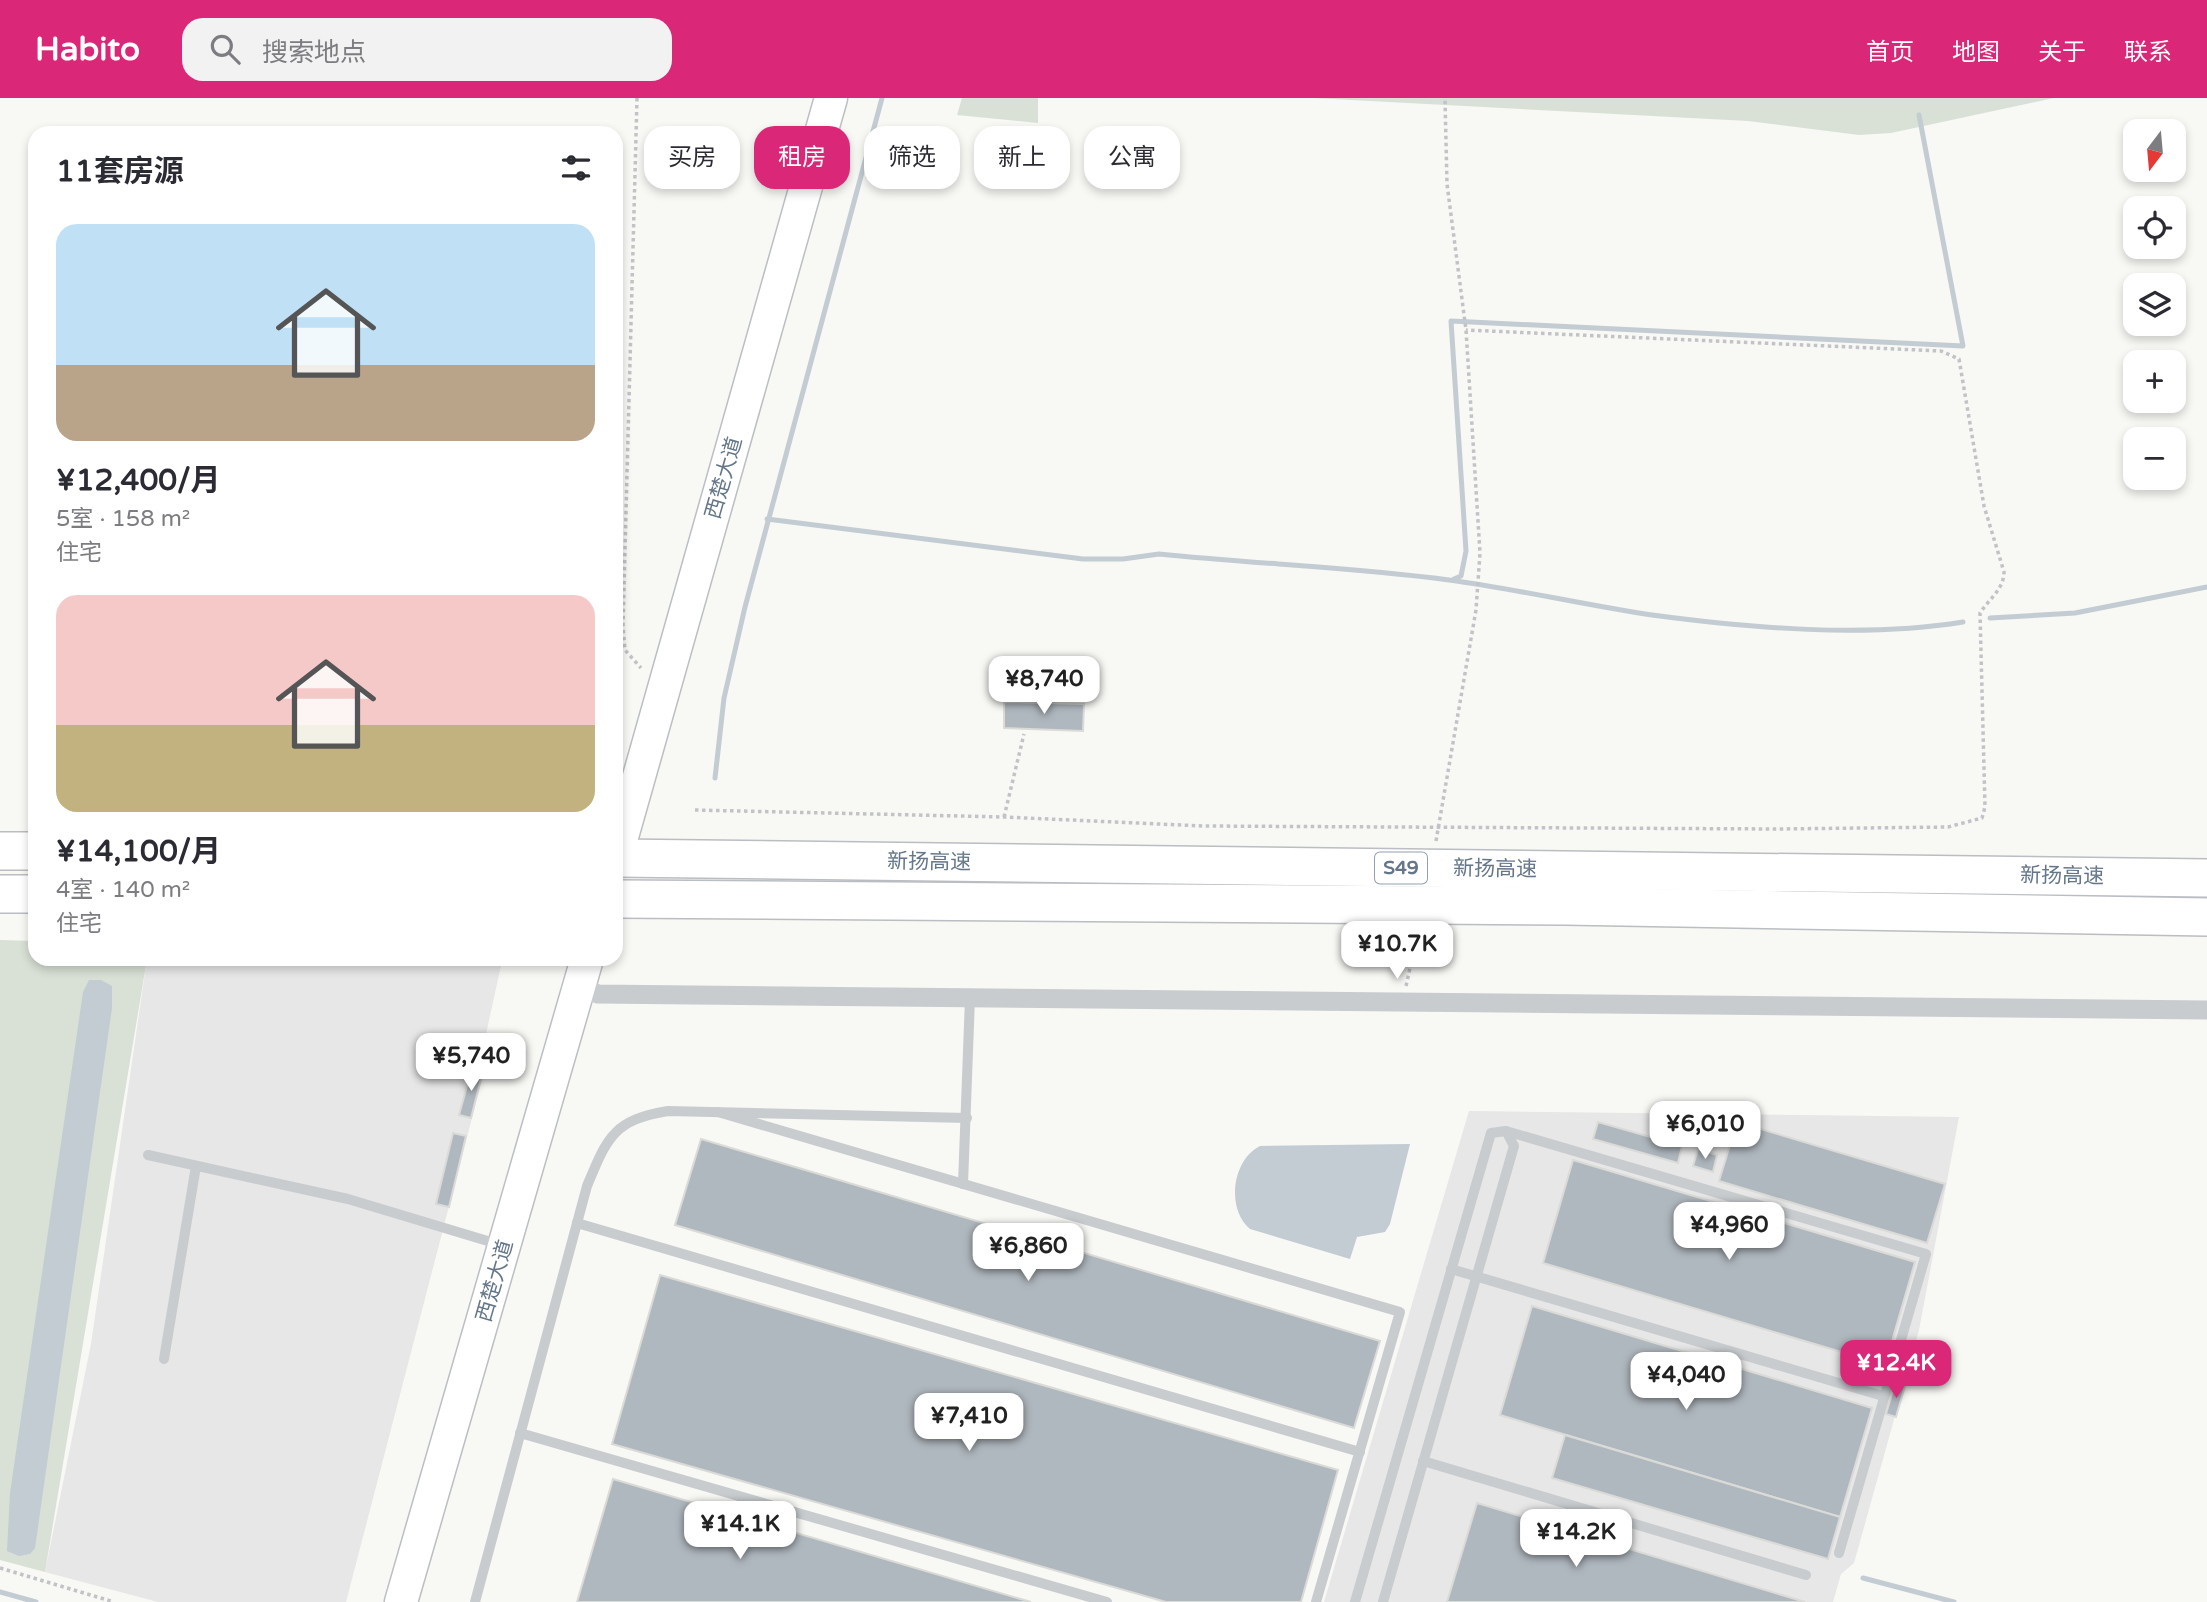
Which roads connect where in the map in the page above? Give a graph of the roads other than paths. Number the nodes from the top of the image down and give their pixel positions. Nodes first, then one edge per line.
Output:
1 (831, 98) edge
2 (623, 833) edge
3 (0, 851) edge
4 (28, 851) edge
5 (623, 858) edge
6 (2207, 878) edge
7 (0, 894) edge
8 (28, 894) edge
9 (629, 899) edge
10 (2207, 917) edge
11 (583, 973) edge
12 (970, 998) junction
13 (2207, 1010) edge
14 (718, 1112) junction
15 (967, 1118) junction
16 (1506, 1131) junction
17 (148, 1155) dead end
18 (196, 1166) junction
19 (963, 1184) junction
20 (577, 1223) junction
21 (505, 1246) junction
22 (1451, 1269) junction
23 (1477, 1276) junction
24 (164, 1359) dead end
25 (1883, 1396) junction
26 (520, 1433) junction
27 (1360, 1452) junction
28 (1423, 1461) junction
29 (1839, 1553) dead end
30 (1806, 1575) dead end
31 (401, 1602) edge
32 (475, 1602) edge
33 (1107, 1602) edge
34 (1316, 1602) edge
35 (1355, 1602) edge
36 (1383, 1602) edge

1 - 2 main road, 西楚大道
3 - 4 highway
5 - 6 highway, 新扬高速 / S49
7 - 8 highway
9 - 10 highway, 新扬高速 / S49
11 - 12 street
11 - 21 main road, 西楚大道
12 - 13 street
12 - 15 lane
14 - 15 lane
14 - 19 lane
14 - 20 lane
15 - 19 lane
16 - 22 lane
16 - 23 lane
16 - 25 lane
17 - 18 lane
18 - 21 lane
18 - 24 lane
19 - 27 lane
20 - 26 lane
20 - 27 lane
21 - 31 main road, 西楚大道
22 - 23 lane
22 - 35 lane
23 - 25 lane
23 - 28 lane
25 - 29 lane
26 - 32 lane
26 - 33 lane
27 - 34 lane
28 - 30 lane
28 - 36 lane

